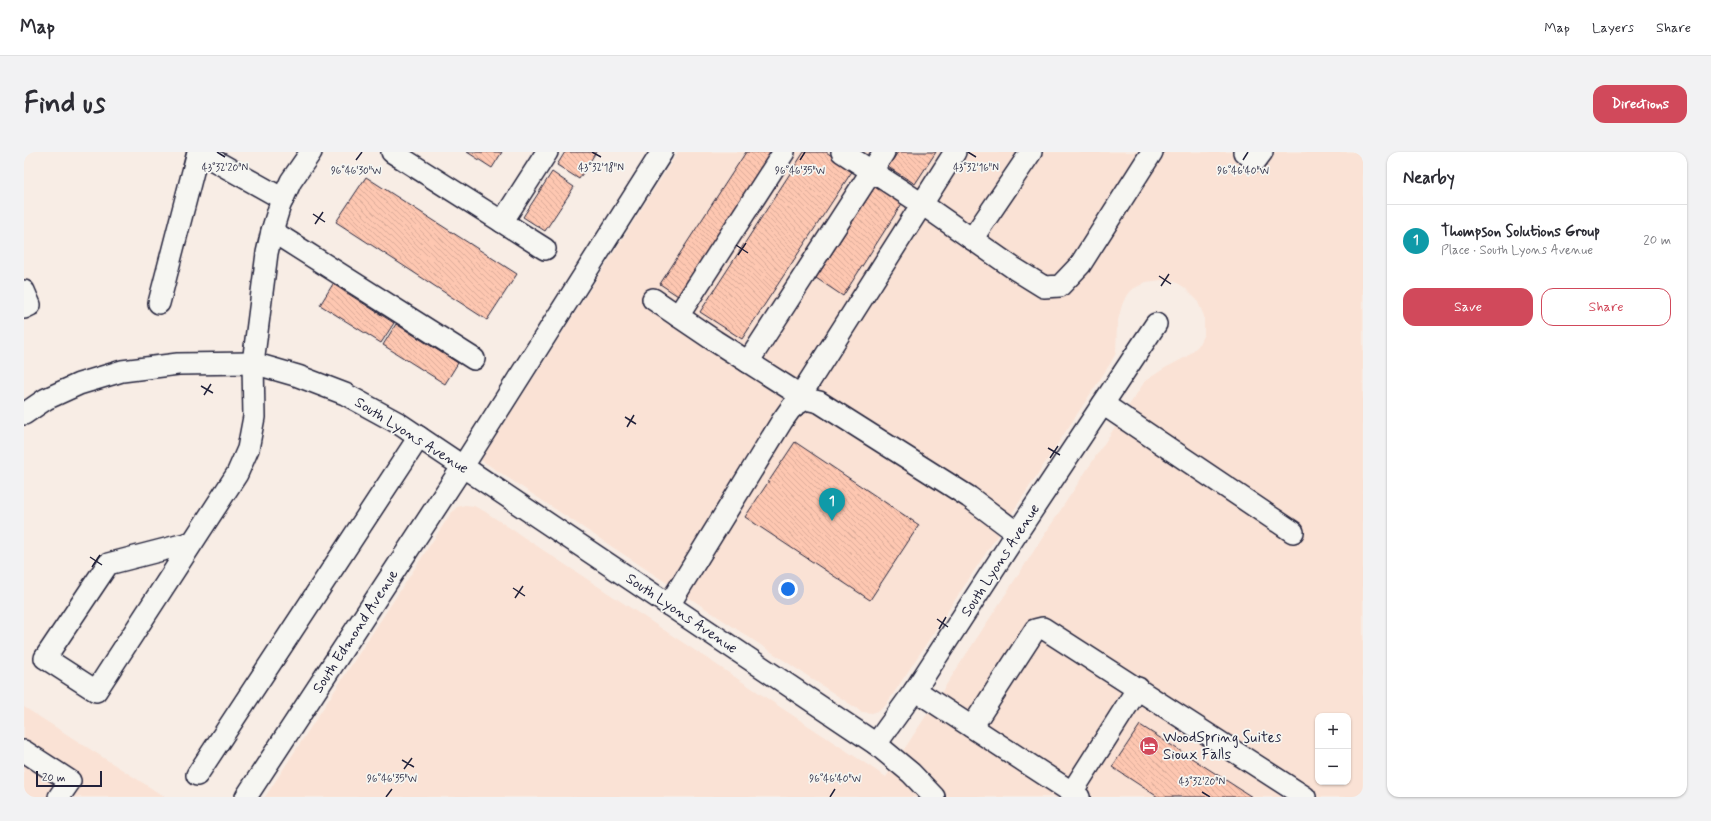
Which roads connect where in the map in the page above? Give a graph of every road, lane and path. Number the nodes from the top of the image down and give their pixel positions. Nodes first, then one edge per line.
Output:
1 (199, 152) edge
2 (310, 152) edge
3 (392, 152) edge
4 (547, 152) edge
5 (662, 152) edge
6 (784, 152) edge
7 (842, 152) edge
8 (884, 152) edge
9 (954, 152) edge
10 (1031, 152) edge
11 (1152, 152) edge
12 (1244, 152) edge
13 (1262, 152) edge
14 (872, 171) junction
15 (283, 199) junction
16 (922, 204) junction
17 (502, 222) junction
18 (272, 231) junction
19 (972, 239) junction
20 (545, 249) dead end
21 (24, 292) edge
22 (653, 300) dead end
23 (159, 303) dead end
24 (24, 308) edge
25 (678, 316) junction
26 (1156, 324) dead end
27 (474, 359) dead end
28 (748, 362) junction
29 (253, 363) junction
30 (796, 401) junction
31 (1103, 404) junction
32 (24, 414) edge
33 (419, 437) junction
34 (463, 466) junction
35 (1293, 532) dead end
36 (1017, 533) junction
37 (193, 542) junction
38 (669, 605) junction
39 (1138, 688) junction
40 (915, 690) junction
41 (972, 727) junction
42 (876, 744) junction
43 (24, 751) edge
44 (197, 775) dead end
45 (1075, 795) edge
46 (59, 797) edge
47 (246, 797) edge
48 (934, 797) edge
49 (1305, 797) edge

1 - 15 street
1 - 23 street
2 - 15 street
3 - 17 street
4 - 17 street
5 - 34 street, South Edmond Avenue
6 - 25 street
7 - 14 street
8 - 14 street
9 - 16 street
10 - 19 street
11 - 19 street
12 - 13 street
14 - 16 street
14 - 28 street
15 - 18 street
16 - 19 street
16 - 30 street
17 - 20 street
18 - 27 street
18 - 29 street
21 - 24 street
22 - 25 street
25 - 28 street
26 - 31 street, South Lyons Avenue
28 - 30 street
29 - 32 street, South Lyons Avenue
29 - 33 street, South Lyons Avenue
29 - 37 street
30 - 36 street
30 - 38 street
31 - 35 street
31 - 36 street, South Lyons Avenue
33 - 34 street, South Lyons Avenue
33 - 44 street
34 - 38 street, South Lyons Avenue
34 - 47 street, South Edmond Avenue
36 - 40 street, South Lyons Avenue
37 - 37 street
38 - 42 street, South Lyons Avenue
39 - 41 street
39 - 45 street
39 - 49 street
40 - 41 street
40 - 42 street, South Lyons Avenue
41 - 45 street
42 - 48 street
43 - 46 street

